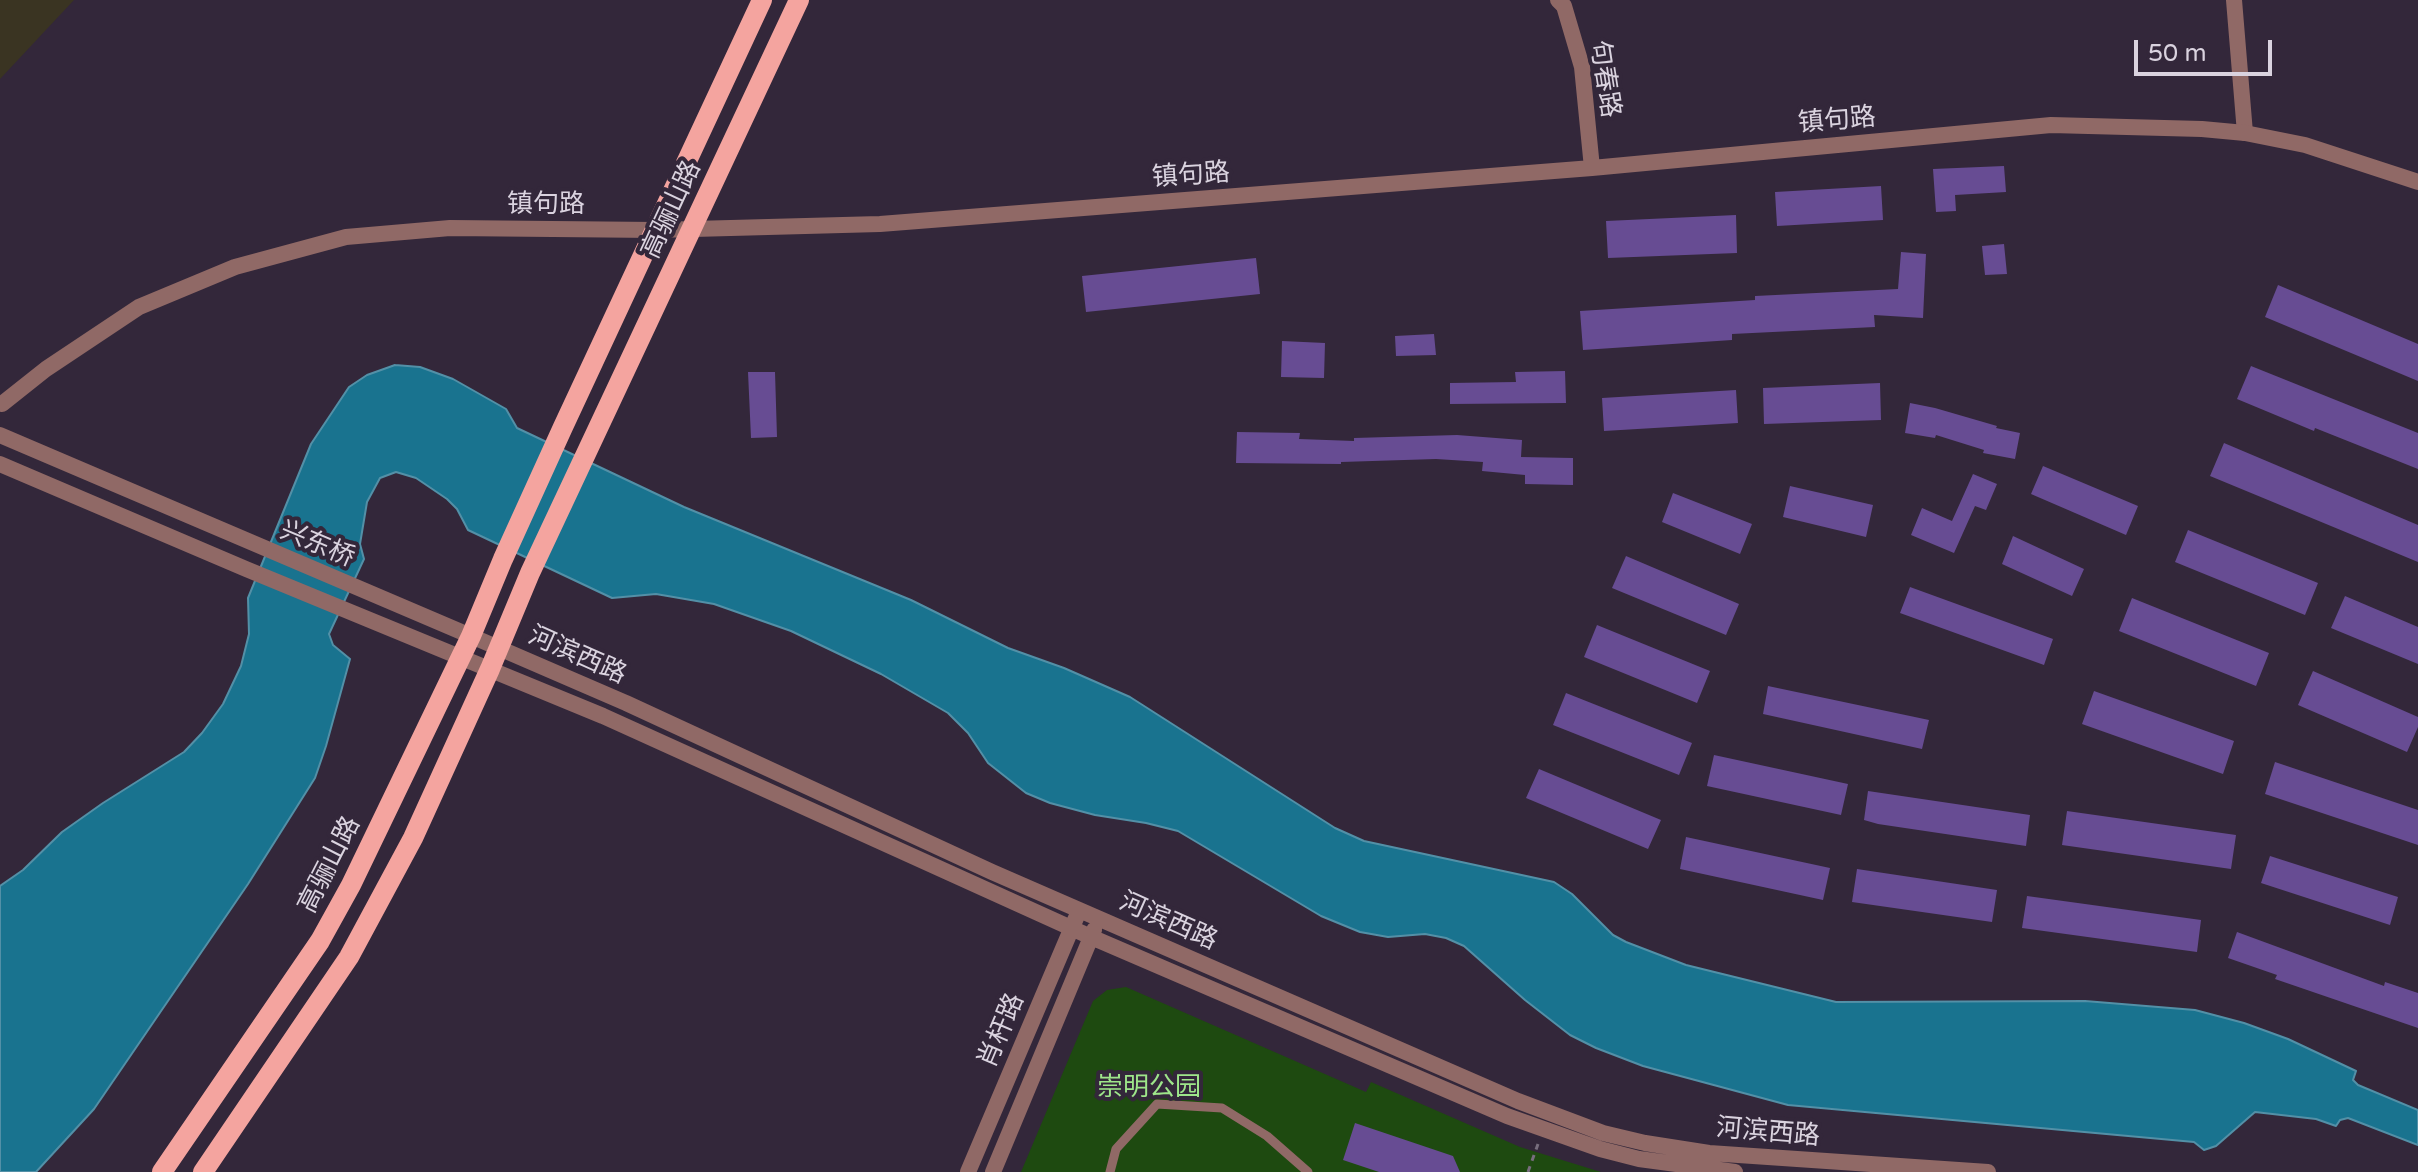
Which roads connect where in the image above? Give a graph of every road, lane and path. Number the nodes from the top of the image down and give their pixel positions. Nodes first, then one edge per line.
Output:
1 (762, 0) edge
2 (799, 0) edge
3 (2234, 0) edge
4 (1562, 2) edge
5 (2245, 133) junction
6 (1592, 168) junction
7 (2418, 182) edge
8 (656, 230) junction
9 (692, 230) junction
10 (2, 404) dead end
11 (0, 435) edge
12 (0, 464) edge
13 (363, 590) joint
14 (355, 614) joint
15 (471, 636) junction
16 (498, 648) junction
17 (461, 656) junction
18 (490, 669) junction
19 (1079, 909) junction
20 (1099, 918) junction
21 (1071, 927) junction
22 (1091, 937) junction
23 (1544, 1129) junction
24 (162, 1172) edge
25 (203, 1172) edge
26 (968, 1172) edge
27 (993, 1172) edge
28 (1110, 1172) edge
29 (1308, 1172) edge
30 (1528, 1172) edge
31 (1735, 1172) edge
32 (1988, 1172) edge

1 - 8 main road, 高骊山路
2 - 9 main road, 高骊山路
3 - 5 street
4 - 6 street, 句春路
5 - 6 street, 镇句路
5 - 7 street, 镇句路
6 - 9 street, 镇句路
8 - 9 street, 镇句路
8 - 10 street, 镇句路
8 - 15 main road, 高骊山路
9 - 16 main road, 高骊山路
11 - 13 street, 兴东桥
12 - 14 street, 兴东桥
13 - 15 street, 河滨西路
14 - 17 street, 河滨西路
15 - 16 street, 河滨西路
15 - 17 main road, 高骊山路
16 - 18 main road
16 - 19 street, 河滨西路
17 - 18 street, 河滨西路
17 - 24 main road, 高骊山路
18 - 21 street, 河滨西路
18 - 25 main road
19 - 20 street, 河滨西路
19 - 21 street, 肖杆路
20 - 22 street, 肖杆路
20 - 32 street, 河滨西路
21 - 22 street, 河滨西路
21 - 26 street, 肖杆路
22 - 23 street, 河滨西路
22 - 27 street, 肖杆路
23 - 30 path
23 - 31 street, 河滨西路
28 - 29 lane

